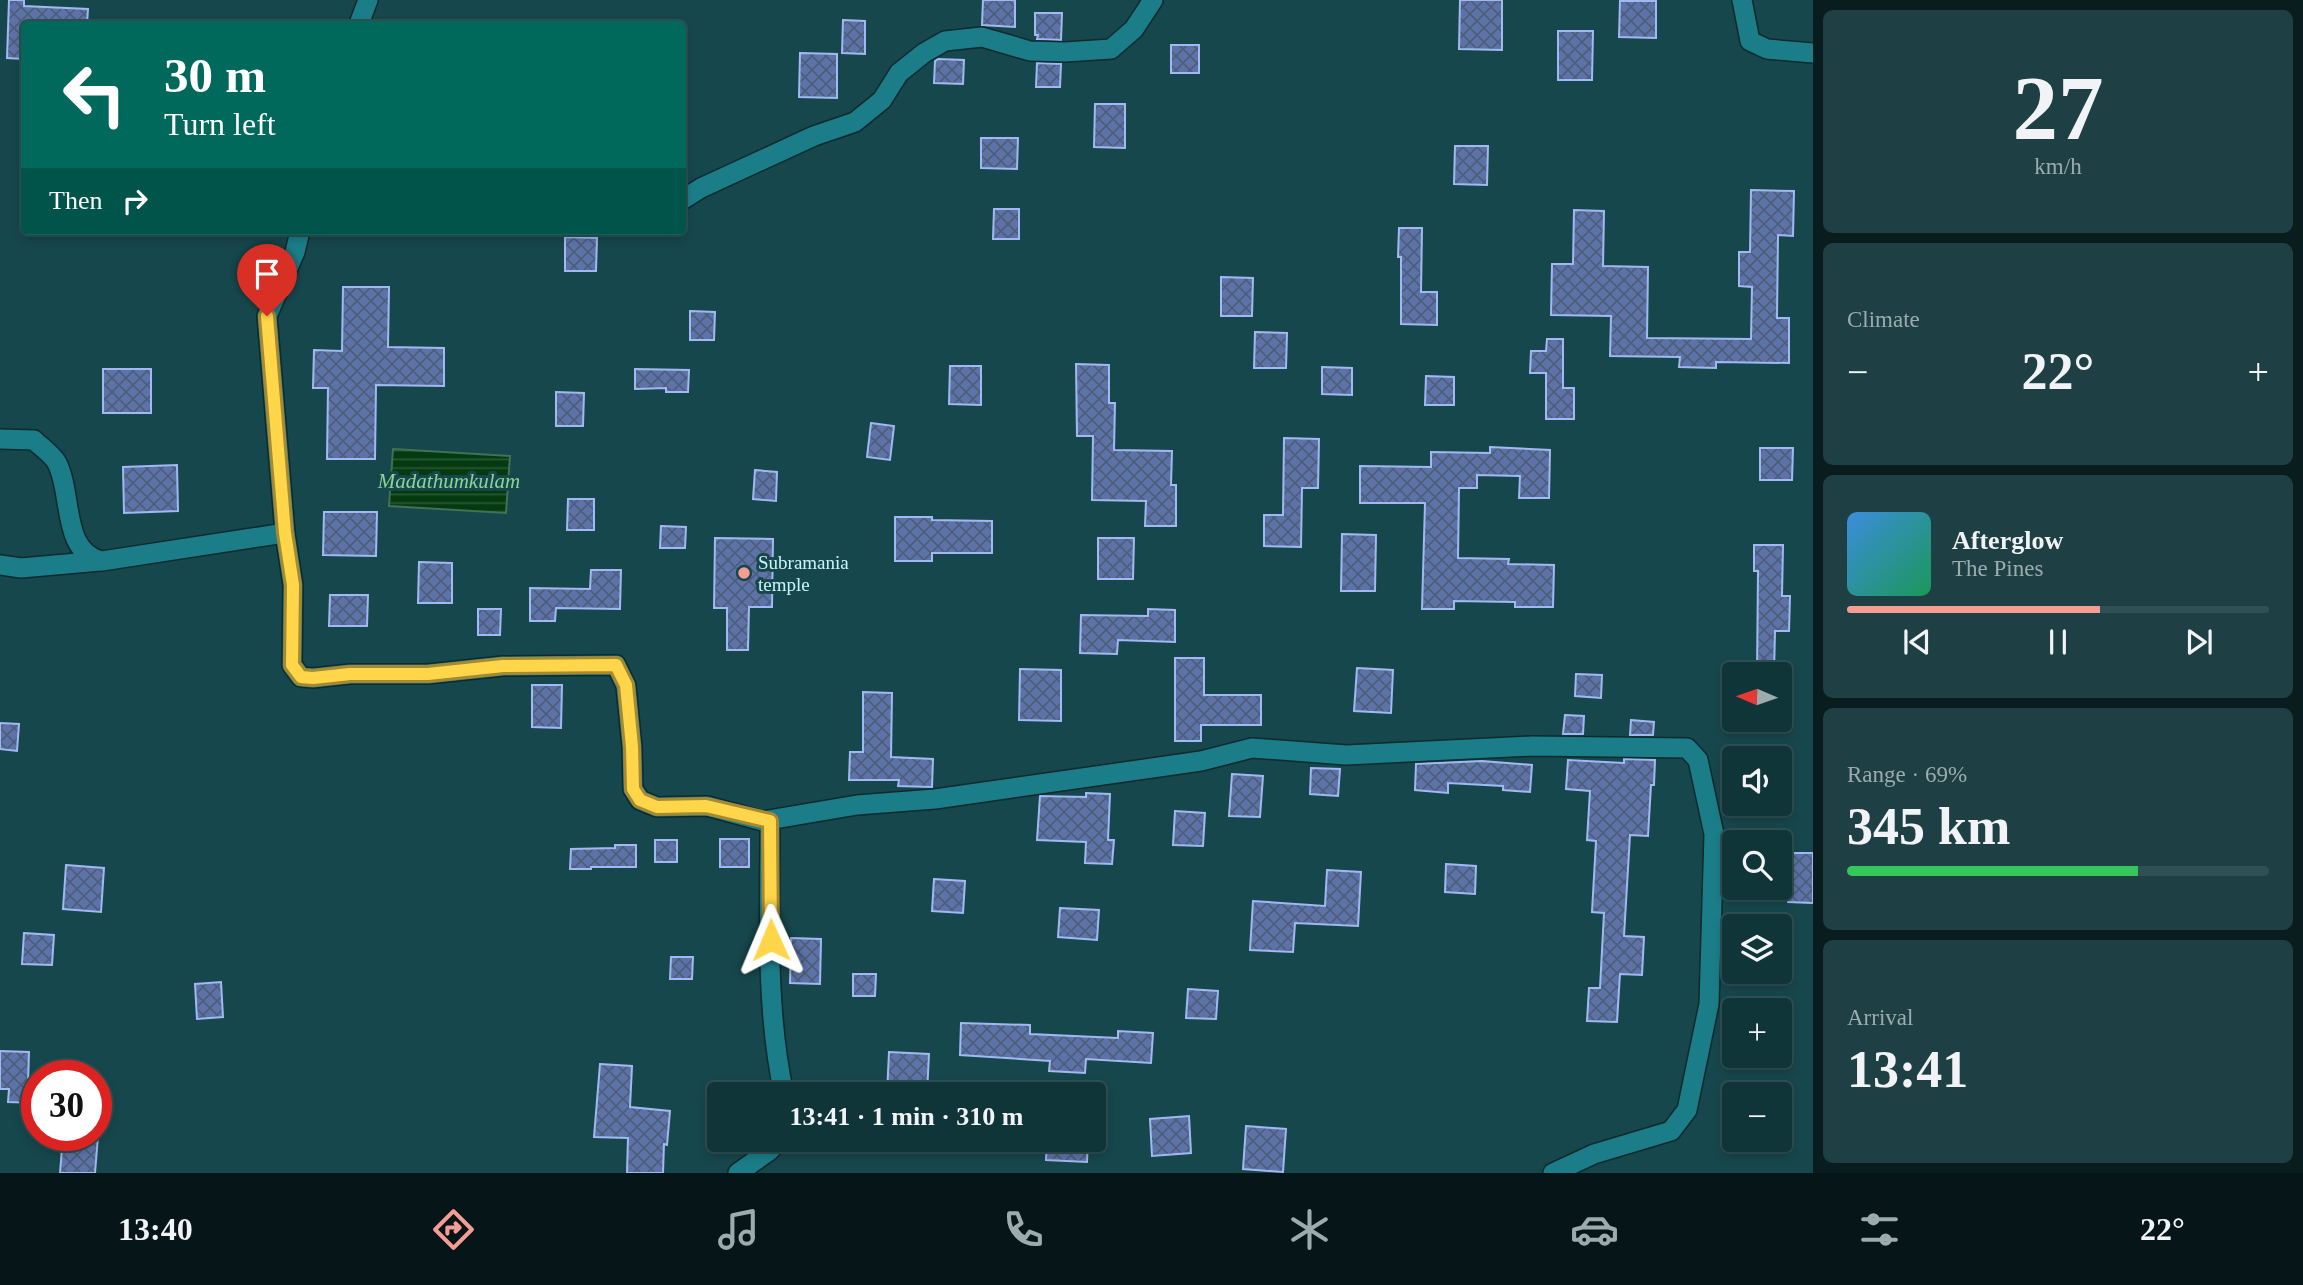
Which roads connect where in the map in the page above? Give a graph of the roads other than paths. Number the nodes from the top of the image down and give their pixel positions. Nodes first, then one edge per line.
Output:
1 (368, 0) edge
2 (1153, 0) edge
3 (1742, 0) edge
4 (360, 21) edge
5 (1813, 53) edge
6 (686, 197) edge
7 (299, 235) edge
8 (0, 439) edge
9 (285, 533) junction
10 (102, 561) junction
11 (0, 565) edge
12 (770, 821) junction
13 (781, 1082) edge
14 (768, 1152) edge
15 (738, 1173) edge
16 (1553, 1173) edge

1 - 4 street
2 - 6 street
3 - 5 street
7 - 9 street
8 - 10 street
9 - 10 street
9 - 12 street
10 - 11 street
12 - 13 street
12 - 16 street
14 - 15 street

